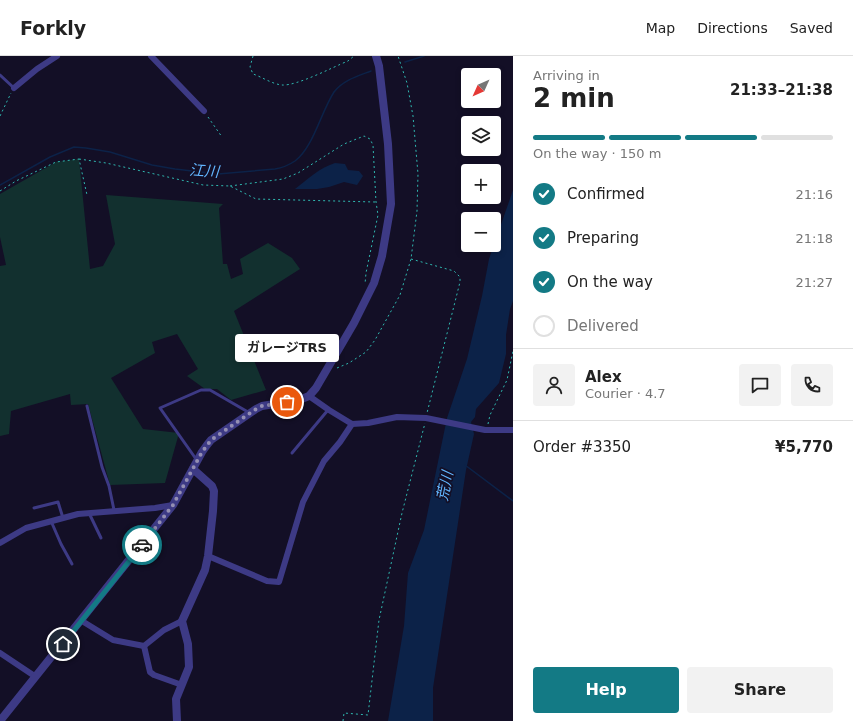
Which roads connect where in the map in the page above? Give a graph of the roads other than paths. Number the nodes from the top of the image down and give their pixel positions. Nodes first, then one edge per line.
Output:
1 (57, 56) edge
2 (151, 56) edge
3 (376, 56) edge
4 (0, 75) edge
5 (14, 88) joint
6 (204, 111) road end
7 (309, 396) junction
8 (87, 406) dead end
9 (329, 410) junction
10 (250, 413) junction
11 (352, 424) junction
12 (513, 430) edge
13 (292, 453) dead end
14 (197, 461) junction
15 (193, 469) junction
16 (173, 505) junction
17 (34, 508) dead end
18 (114, 510) junction
19 (89, 512) junction
20 (63, 518) junction
21 (51, 521) junction
22 (101, 538) dead end
23 (0, 543) edge
24 (208, 556) junction
25 (72, 564) dead end
26 (82, 621) junction
27 (182, 621) junction
28 (144, 646) junction
29 (0, 654) edge
30 (36, 677) junction
31 (182, 685) junction
32 (0, 721) edge
33 (176, 721) edge

1 - 5 street
2 - 6 street
3 - 7 street
4 - 5 lane
7 - 9 street
7 - 10 street
8 - 18 lane
9 - 11 street
9 - 13 lane
10 - 14 street
10 - 14 lane
11 - 12 street
11 - 24 street
14 - 15 street
15 - 16 street
15 - 24 street
16 - 18 street
16 - 26 street
17 - 20 lane
18 - 19 street
19 - 20 street
19 - 22 lane
20 - 21 street
21 - 23 street
21 - 25 lane
24 - 27 street
26 - 28 street
26 - 30 street
27 - 28 street
27 - 31 street
28 - 31 street
29 - 30 street
30 - 32 street
31 - 33 street

